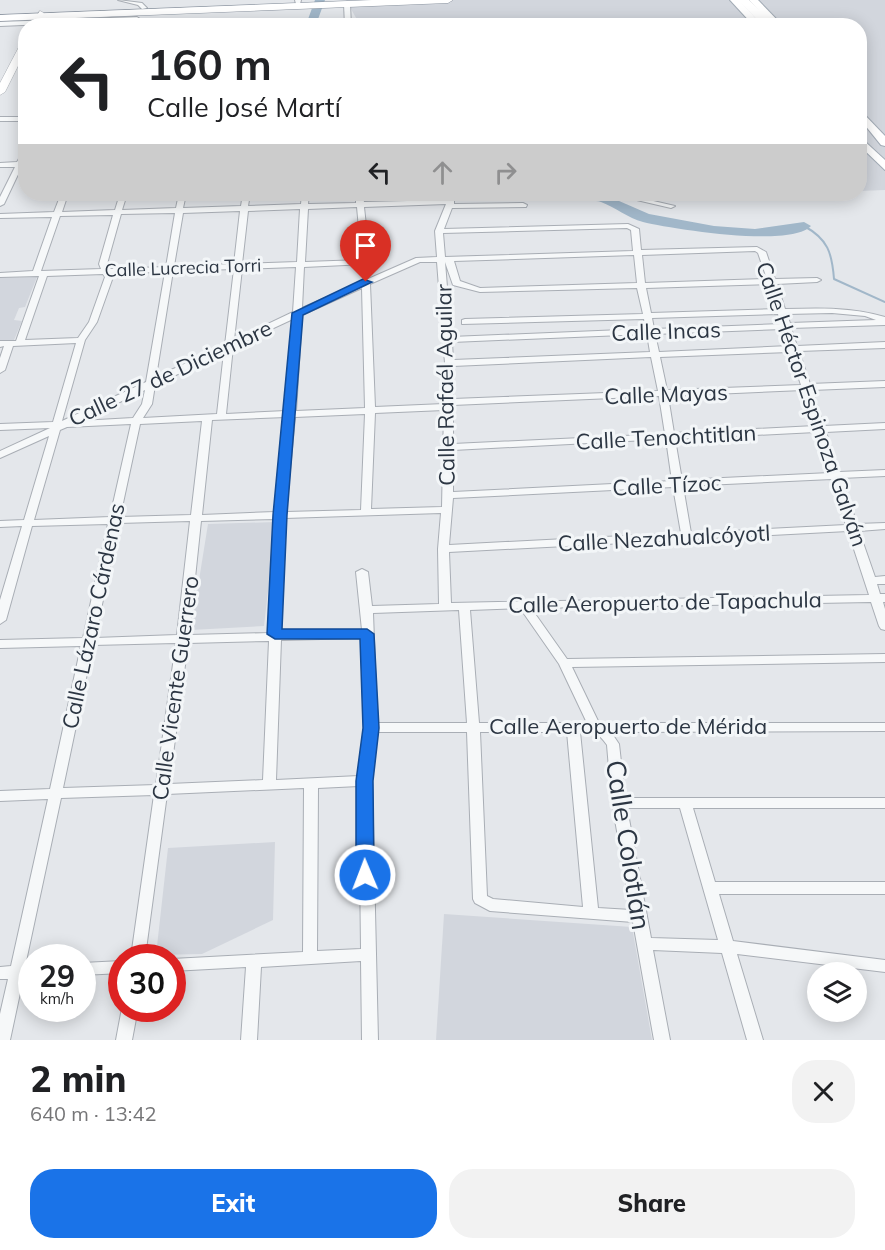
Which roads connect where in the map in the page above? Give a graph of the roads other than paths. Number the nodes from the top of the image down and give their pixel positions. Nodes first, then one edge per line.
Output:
1 (121, 0) edge
2 (368, 0) edge
3 (448, 0) edge
4 (735, 0) edge
5 (743, 0) edge
6 (753, 0) edge
7 (302, 3) edge
8 (335, 3) junction
9 (347, 4) junction
10 (150, 10) junction
11 (116, 13) junction
12 (0, 16) edge
13 (24, 18) edge
14 (49, 18) edge
15 (49, 18) edge
16 (134, 18) edge
17 (138, 18) edge
18 (348, 18) edge
19 (752, 18) edge
20 (762, 18) edge
21 (771, 18) edge
22 (18, 22) edge
23 (0, 24) edge
24 (18, 56) edge
25 (12, 68) junction
26 (0, 69) edge
27 (0, 92) edge
28 (0, 119) edge
29 (18, 119) edge
30 (867, 121) edge
31 (867, 143) edge
32 (885, 143) edge
33 (867, 147) edge
34 (867, 148) edge
35 (885, 161) edge
36 (18, 164) edge
37 (0, 165) edge
38 (885, 167) edge
39 (18, 173) edge
40 (62, 201) edge
41 (121, 201) edge
42 (181, 201) edge
43 (245, 201) edge
44 (304, 201) edge
45 (361, 201) edge
46 (648, 201) edge
47 (0, 204) edge
48 (450, 204) junction
49 (362, 205) junction
50 (523, 205) dead end
51 (304, 206) junction
52 (671, 206) dead end
53 (244, 207) junction
54 (179, 209) junction
55 (117, 212) junction
56 (57, 214) junction
57 (0, 216) edge
58 (439, 231) junction
59 (760, 250) joint
60 (638, 254) junction
61 (445, 258) junction
62 (301, 265) junction
63 (239, 267) junction
64 (171, 268) junction
65 (105, 270) junction
66 (40, 273) junction
67 (0, 275) edge
68 (817, 280) dead end
69 (771, 281) junction
70 (366, 282) junction
71 (640, 285) junction
72 (780, 312) junction
73 (298, 313) junction
74 (646, 316) junction
75 (885, 321) edge
76 (465, 322) dead end
77 (785, 327) junction
78 (650, 332) junction
79 (81, 340) junction
80 (447, 340) junction
81 (10, 343) edge
82 (885, 345) edge
83 (230, 346) junction
84 (792, 348) junction
85 (654, 354) junction
86 (449, 363) junction
87 (0, 370) edge
88 (152, 383) junction
89 (885, 384) edge
90 (806, 388) junction
91 (663, 394) junction
92 (447, 405) junction
93 (370, 410) junction
94 (291, 414) junction
95 (221, 417) junction
96 (207, 418) junction
97 (136, 421) junction
98 (57, 426) junction
99 (885, 426) edge
100 (0, 427) edge
101 (821, 430) junction
102 (669, 437) junction
103 (447, 447) junction
104 (0, 455) edge
105 (885, 473) edge
106 (837, 476) junction
107 (678, 484) junction
108 (448, 495) junction
109 (446, 510) junction
110 (366, 512) junction
111 (280, 515) junction
112 (197, 518) junction
113 (114, 521) junction
114 (28, 523) junction
115 (0, 524) edge
116 (885, 526) edge
117 (855, 528) junction
118 (687, 538) junction
119 (443, 549) junction
120 (362, 572) dead end
121 (885, 580) edge
122 (872, 581) junction
123 (880, 598) edge
124 (523, 604) junction
125 (445, 607) junction
126 (464, 607) junction
127 (367, 610) junction
128 (0, 620) edge
129 (885, 626) edge
130 (275, 634) junction
131 (367, 634) junction
132 (183, 637) junction
133 (87, 642) junction
134 (0, 644) edge
135 (885, 658) edge
136 (564, 663) junction
137 (473, 726) junction
138 (573, 727) junction
139 (596, 727) junction
140 (885, 727) edge
141 (371, 728) junction
142 (365, 781) junction
143 (311, 783) junction
144 (269, 785) junction
145 (162, 791) junction
146 (55, 794) junction
147 (0, 796) edge
148 (620, 803) junction
149 (685, 803) junction
150 (885, 803) edge
151 (711, 888) junction
152 (885, 888) edge
153 (591, 912) junction
154 (640, 917) junction
155 (29, 944) edge
156 (140, 944) edge
157 (644, 944) junction
158 (725, 947) junction
159 (366, 956) junction
160 (309, 960) junction
161 (254, 962) junction
162 (186, 964) edge
163 (885, 966) edge
164 (18, 972) edge
165 (0, 973) edge
166 (18, 991) edge
167 (127, 1022) edge
168 (2, 1040) edge
169 (124, 1040) edge
170 (249, 1040) edge
171 (369, 1040) edge
172 (662, 1040) edge
173 (754, 1040) edge

1 - 10 street
2 - 8 highway
3 - 9 highway
4 - 19 main road
5 - 20 highway
6 - 21 main road
7 - 8 highway
7 - 10 highway
8 - 9 highway
9 - 18 street
10 - 11 highway
10 - 14 highway
10 - 17 street
11 - 15 highway
11 - 16 street
12 - 13 highway
22 - 23 street
24 - 25 street
25 - 26 street
25 - 27 street
28 - 29 street
30 - 32 main road
31 - 32 main road
33 - 35 main road
34 - 38 main road
36 - 37 street
39 - 47 street
40 - 56 street
41 - 55 street
42 - 54 street, Calle Lázaro Cárdenas
43 - 53 street
44 - 51 street
45 - 49 street
46 - 52 street
48 - 49 street
48 - 50 street
48 - 58 street, Calle Rafaél Aguilar
49 - 51 street
49 - 62 street, Calle Lucrecia Torri
51 - 53 street
51 - 62 street
53 - 54 street
53 - 63 street
54 - 55 street
54 - 64 street, Calle Lázaro Cárdenas
55 - 56 street
55 - 65 street
56 - 57 street
56 - 66 street
58 - 60 street
58 - 61 street, Calle Rafaél Aguilar
59 - 60 street, Calle 27 de Diciembre
59 - 69 street, Calle Héctor Espinoza Galván
60 - 61 street, Calle 27 de Diciembre
60 - 71 street
61 - 70 street, Calle 27 de Diciembre
61 - 71 street
61 - 80 street, Calle Rafaél Aguilar
62 - 63 street, Calle Lucrecia Torri
62 - 73 street
63 - 64 street, Calle Lucrecia Torri
63 - 83 street
64 - 65 street, Calle Lucrecia Torri
64 - 88 street, Calle Lázaro Cárdenas
65 - 66 street, Calle Lucrecia Torri
65 - 79 street
66 - 67 street, Calle Lucrecia Torri
66 - 81 street
68 - 69 street
69 - 71 street
69 - 72 street, Calle Héctor Espinoza Galván
70 - 73 street, Calle 27 de Diciembre
70 - 93 street
71 - 74 street
72 - 74 street
72 - 75 street
72 - 77 street, Calle Héctor Espinoza Galván
73 - 83 street, Calle 27 de Diciembre
73 - 94 street
74 - 76 street
74 - 78 street
75 - 77 street, Calle Incas
77 - 78 street, Calle Incas
77 - 84 street, Calle Héctor Espinoza Galván
78 - 80 street, Calle Incas
78 - 85 street
79 - 81 street
79 - 98 street
80 - 86 street, Calle Rafaél Aguilar
81 - 87 street
82 - 84 street
83 - 88 street, Calle 27 de Diciembre
83 - 95 street
84 - 85 street
84 - 90 street, Calle Héctor Espinoza Galván
85 - 86 street
85 - 91 street
86 - 92 street, Calle Rafaél Aguilar
88 - 97 street, Calle Lázaro Cárdenas
88 - 98 street, Calle 27 de Diciembre
89 - 90 street, Calle Mayas
90 - 91 street, Calle Mayas
90 - 101 street, Calle Héctor Espinoza Galván
91 - 92 street, Calle Mayas
91 - 102 street
92 - 93 street, Calle Mayas
92 - 103 street, Calle Rafaél Aguilar
93 - 94 street, Calle Mayas
93 - 110 street
94 - 95 street, Calle Mayas
94 - 111 street
95 - 96 street, Calle Mayas
96 - 97 street, Calle Mayas
96 - 112 street, Calle Vicente Guerrero
97 - 98 street, Calle Mayas
97 - 113 street, Calle Lázaro Cárdenas
98 - 100 street, Calle Mayas
98 - 104 street, Calle 27 de Diciembre
98 - 114 street
99 - 101 street, Calle Tenochtitlan
101 - 102 street, Calle Tenochtitlan
101 - 106 street, Calle Héctor Espinoza Galván
102 - 103 street, Calle Tenochtitlan
102 - 107 street
103 - 108 street, Calle Rafaél Aguilar
105 - 106 street, Calle Tízoc
106 - 107 street, Calle Tízoc
106 - 117 street, Calle Héctor Espinoza Galván
107 - 108 street, Calle Tízoc
107 - 118 street
108 - 109 street, Calle Rafaél Aguilar
109 - 110 street
109 - 119 street, Calle Rafaél Aguilar
110 - 111 street
111 - 112 street
111 - 130 street
112 - 113 street
112 - 132 street, Calle Vicente Guerrero
113 - 114 street
113 - 133 street, Calle Lázaro Cárdenas
114 - 115 street
114 - 128 street
116 - 117 street, Calle Nezahualcóyotl
117 - 118 street, Calle Nezahualcóyotl
117 - 122 street, Calle Héctor Espinoza Galván
118 - 119 street, Calle Nezahualcóyotl
119 - 125 street, Calle Rafaél Aguilar
120 - 127 street
121 - 122 street
122 - 123 street, Calle Héctor Espinoza Galván
123 - 124 street, Calle Aeropuerto de Tapachula
123 - 129 street, Calle Héctor Espinoza Galván
124 - 126 street, Calle Aeropuerto de Tapachula
124 - 136 street, Calle Colotlán
125 - 126 street, Calle Aeropuerto de Tapachula
125 - 127 street, Calle Aeropuerto de Tapachula
126 - 137 street
127 - 131 street
130 - 131 street
130 - 132 street
130 - 144 street
131 - 141 street
132 - 133 street
132 - 145 street, Calle Vicente Guerrero
133 - 134 street
133 - 146 street, Calle Lázaro Cárdenas
135 - 136 street
136 - 139 street, Calle Colotlán
137 - 138 street, Calle Aeropuerto de Mérida
137 - 141 street, Calle Aeropuerto de Mérida
137 - 153 street
138 - 139 street, Calle Aeropuerto de Mérida
138 - 153 street
139 - 140 street, Calle Aeropuerto de Mérida
139 - 148 street, Calle Colotlán
141 - 142 street
142 - 143 street
142 - 159 street
143 - 144 street
143 - 160 street
144 - 145 street
145 - 146 street
145 - 156 street, Calle Vicente Guerrero
146 - 147 street
146 - 155 street, Calle Lázaro Cárdenas
148 - 149 street
148 - 154 street, Calle Colotlán
149 - 150 street
149 - 151 street
151 - 152 street
151 - 158 street
153 - 154 street
154 - 157 street, Calle Colotlán
157 - 158 street
157 - 172 street, Calle Colotlán
158 - 163 street
158 - 173 street
159 - 160 street
159 - 171 street
160 - 161 street
161 - 162 street
161 - 170 street
164 - 165 street
166 - 168 street, Calle Lázaro Cárdenas
167 - 169 street

